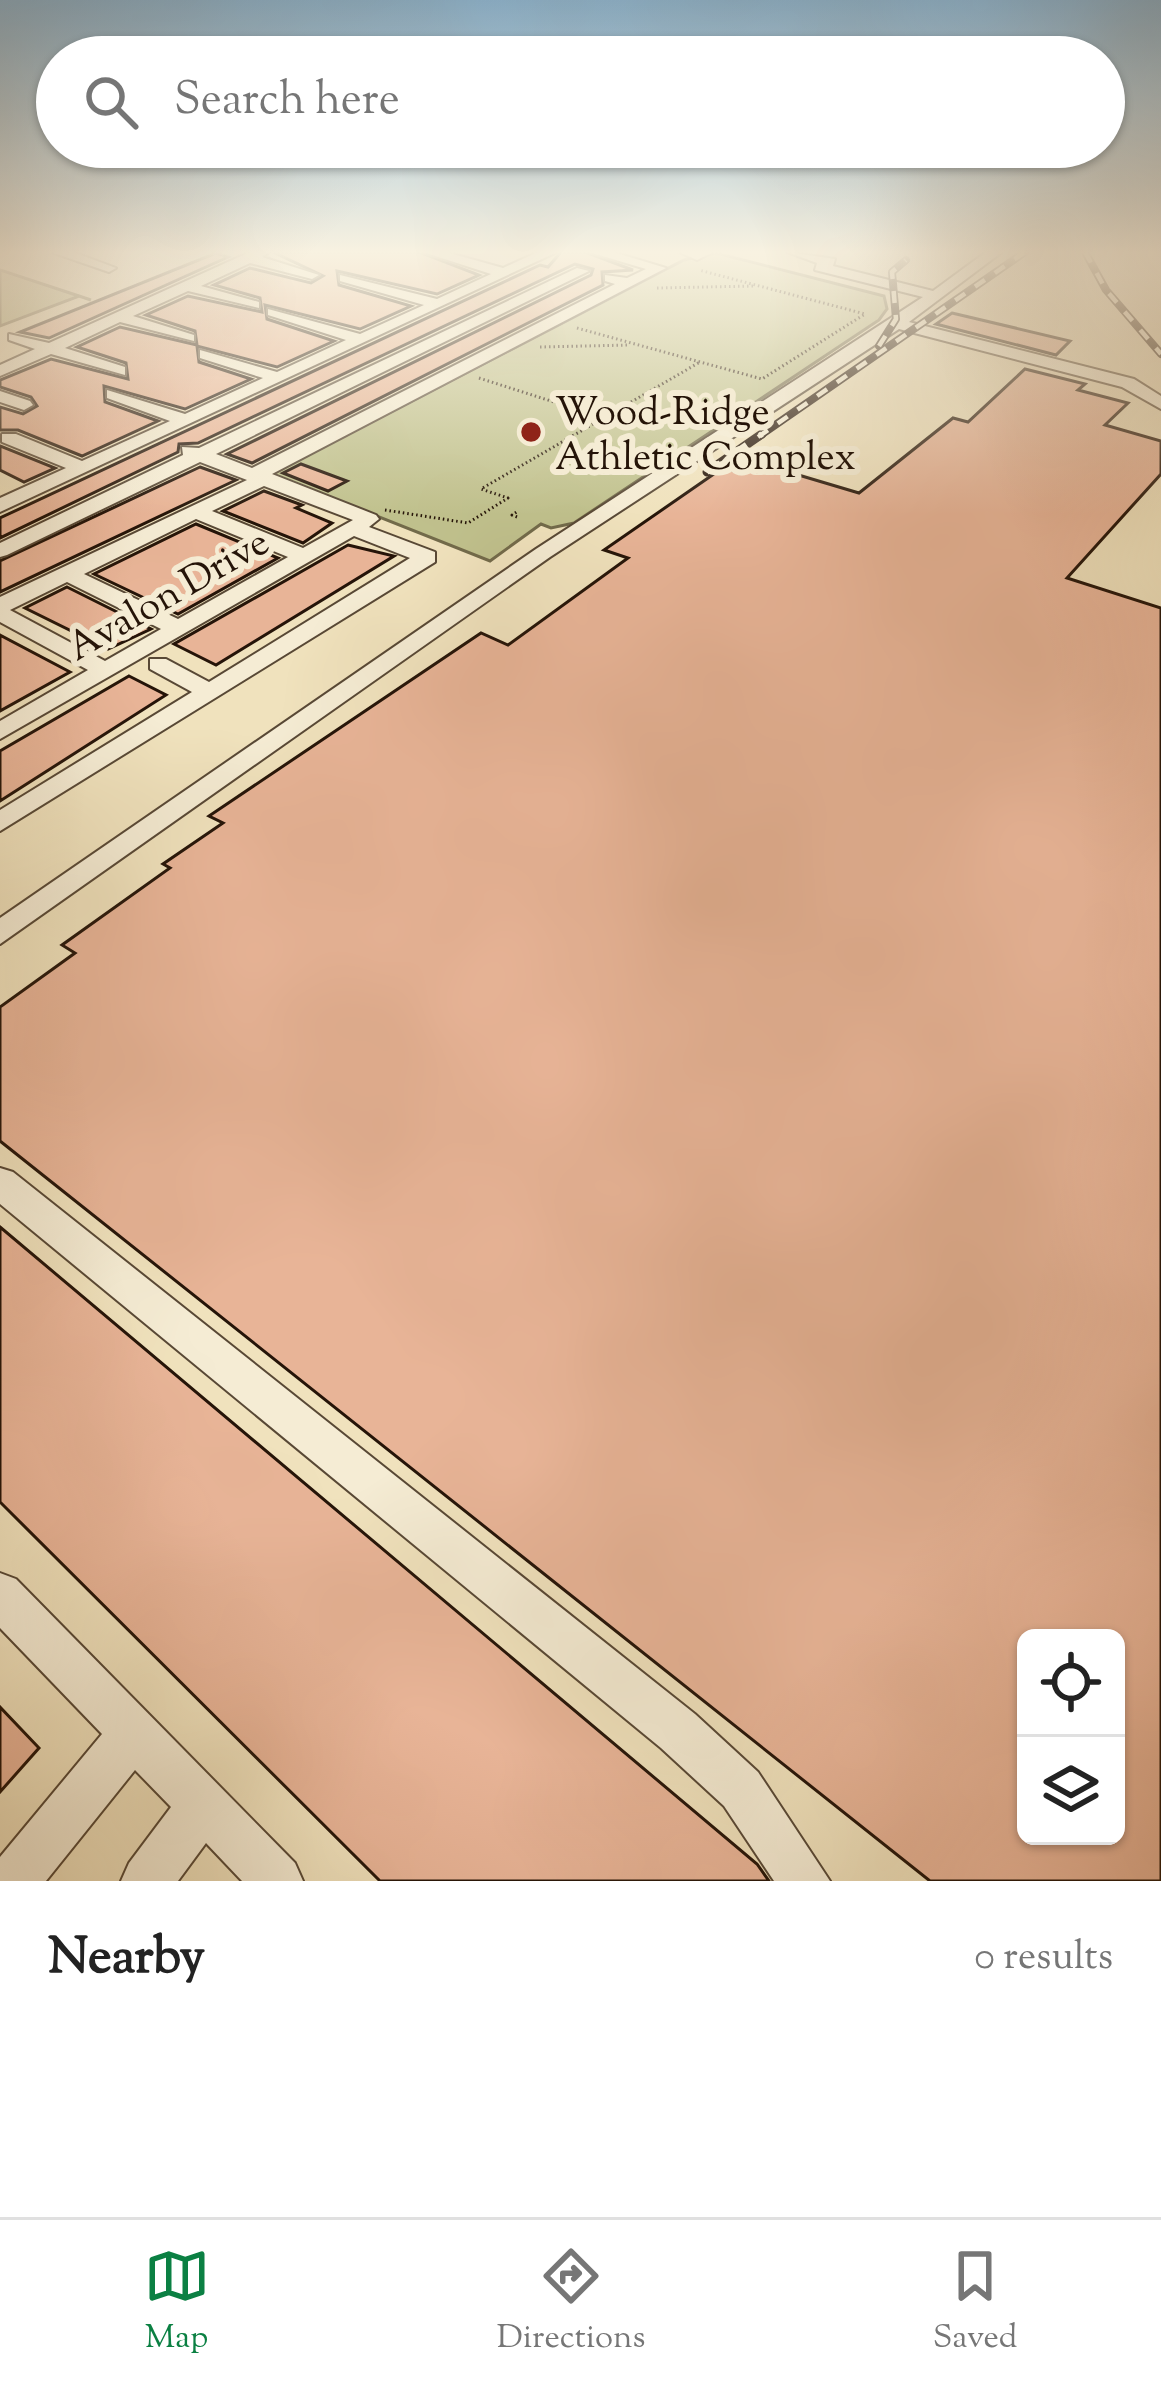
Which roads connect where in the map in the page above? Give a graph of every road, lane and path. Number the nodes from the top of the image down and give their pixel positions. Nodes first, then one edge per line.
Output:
1 (23, 340) edge
2 (74, 340) edge
3 (362, 340) edge
4 (439, 340) edge
5 (527, 340) edge
6 (539, 340) edge
7 (619, 340) edge
8 (826, 340) edge
9 (873, 340) edge
10 (959, 340) edge
11 (649, 348) junction
12 (51, 350) junction
13 (206, 354) dead end
14 (330, 355) junction
15 (700, 362) junction
16 (487, 365) dead end
17 (0, 370) edge
18 (376, 370) junction
19 (118, 371) dead end
20 (279, 378) junction
21 (427, 387) junction
22 (112, 394) dead end
23 (0, 396) edge
24 (1161, 404) edge
25 (24, 405) dead end
26 (604, 418) junction
27 (186, 420) junction
28 (152, 436) junction
29 (10, 438) dead end
30 (199, 455) junction
31 (82, 468) junction
32 (260, 477) junction
33 (0, 506) edge
34 (196, 512) junction
35 (366, 519) junction
36 (0, 551) edge
37 (304, 556) junction
38 (66, 573) junction
39 (0, 610) edge
40 (178, 628) junction
41 (158, 664) dead end
42 (105, 670) junction
43 (210, 692) junction
44 (0, 730) edge
45 (0, 821) edge
46 (0, 933) edge
47 (0, 1184) edge
48 (0, 1595) edge
49 (134, 1733) junction
50 (203, 1805) junction
51 (14, 1881) edge
52 (147, 1881) edge
53 (277, 1881) edge
54 (805, 1881) edge

1 - 12 street
2 - 12 street
3 - 14 street
4 - 18 street
5 - 21 street
6 - 11 path
7 - 11 path
8 - 15 path
9 - 46 street
10 - 24 street
11 - 15 path
12 - 17 street
12 - 19 street
13 - 20 street
14 - 18 street
14 - 20 street
15 - 26 path
16 - 26 path
18 - 21 street
18 - 30 street
20 - 27 street
21 - 32 street
22 - 27 street
23 - 25 street
26 - 35 path
27 - 28 street
28 - 30 street
28 - 31 street
29 - 31 street
30 - 32 street
30 - 36 street
31 - 33 street
32 - 34 street
32 - 35 street
34 - 37 street
34 - 38 street
35 - 37 street, Avalon Drive
35 - 43 street
37 - 40 street, Avalon Drive
38 - 39 street
38 - 40 street
39 - 42 street
40 - 42 street, Avalon Drive
41 - 43 street
42 - 44 street, Avalon Drive
43 - 45 street
47 - 54 street
48 - 49 street
49 - 50 street
49 - 51 street
50 - 52 street
50 - 53 street

